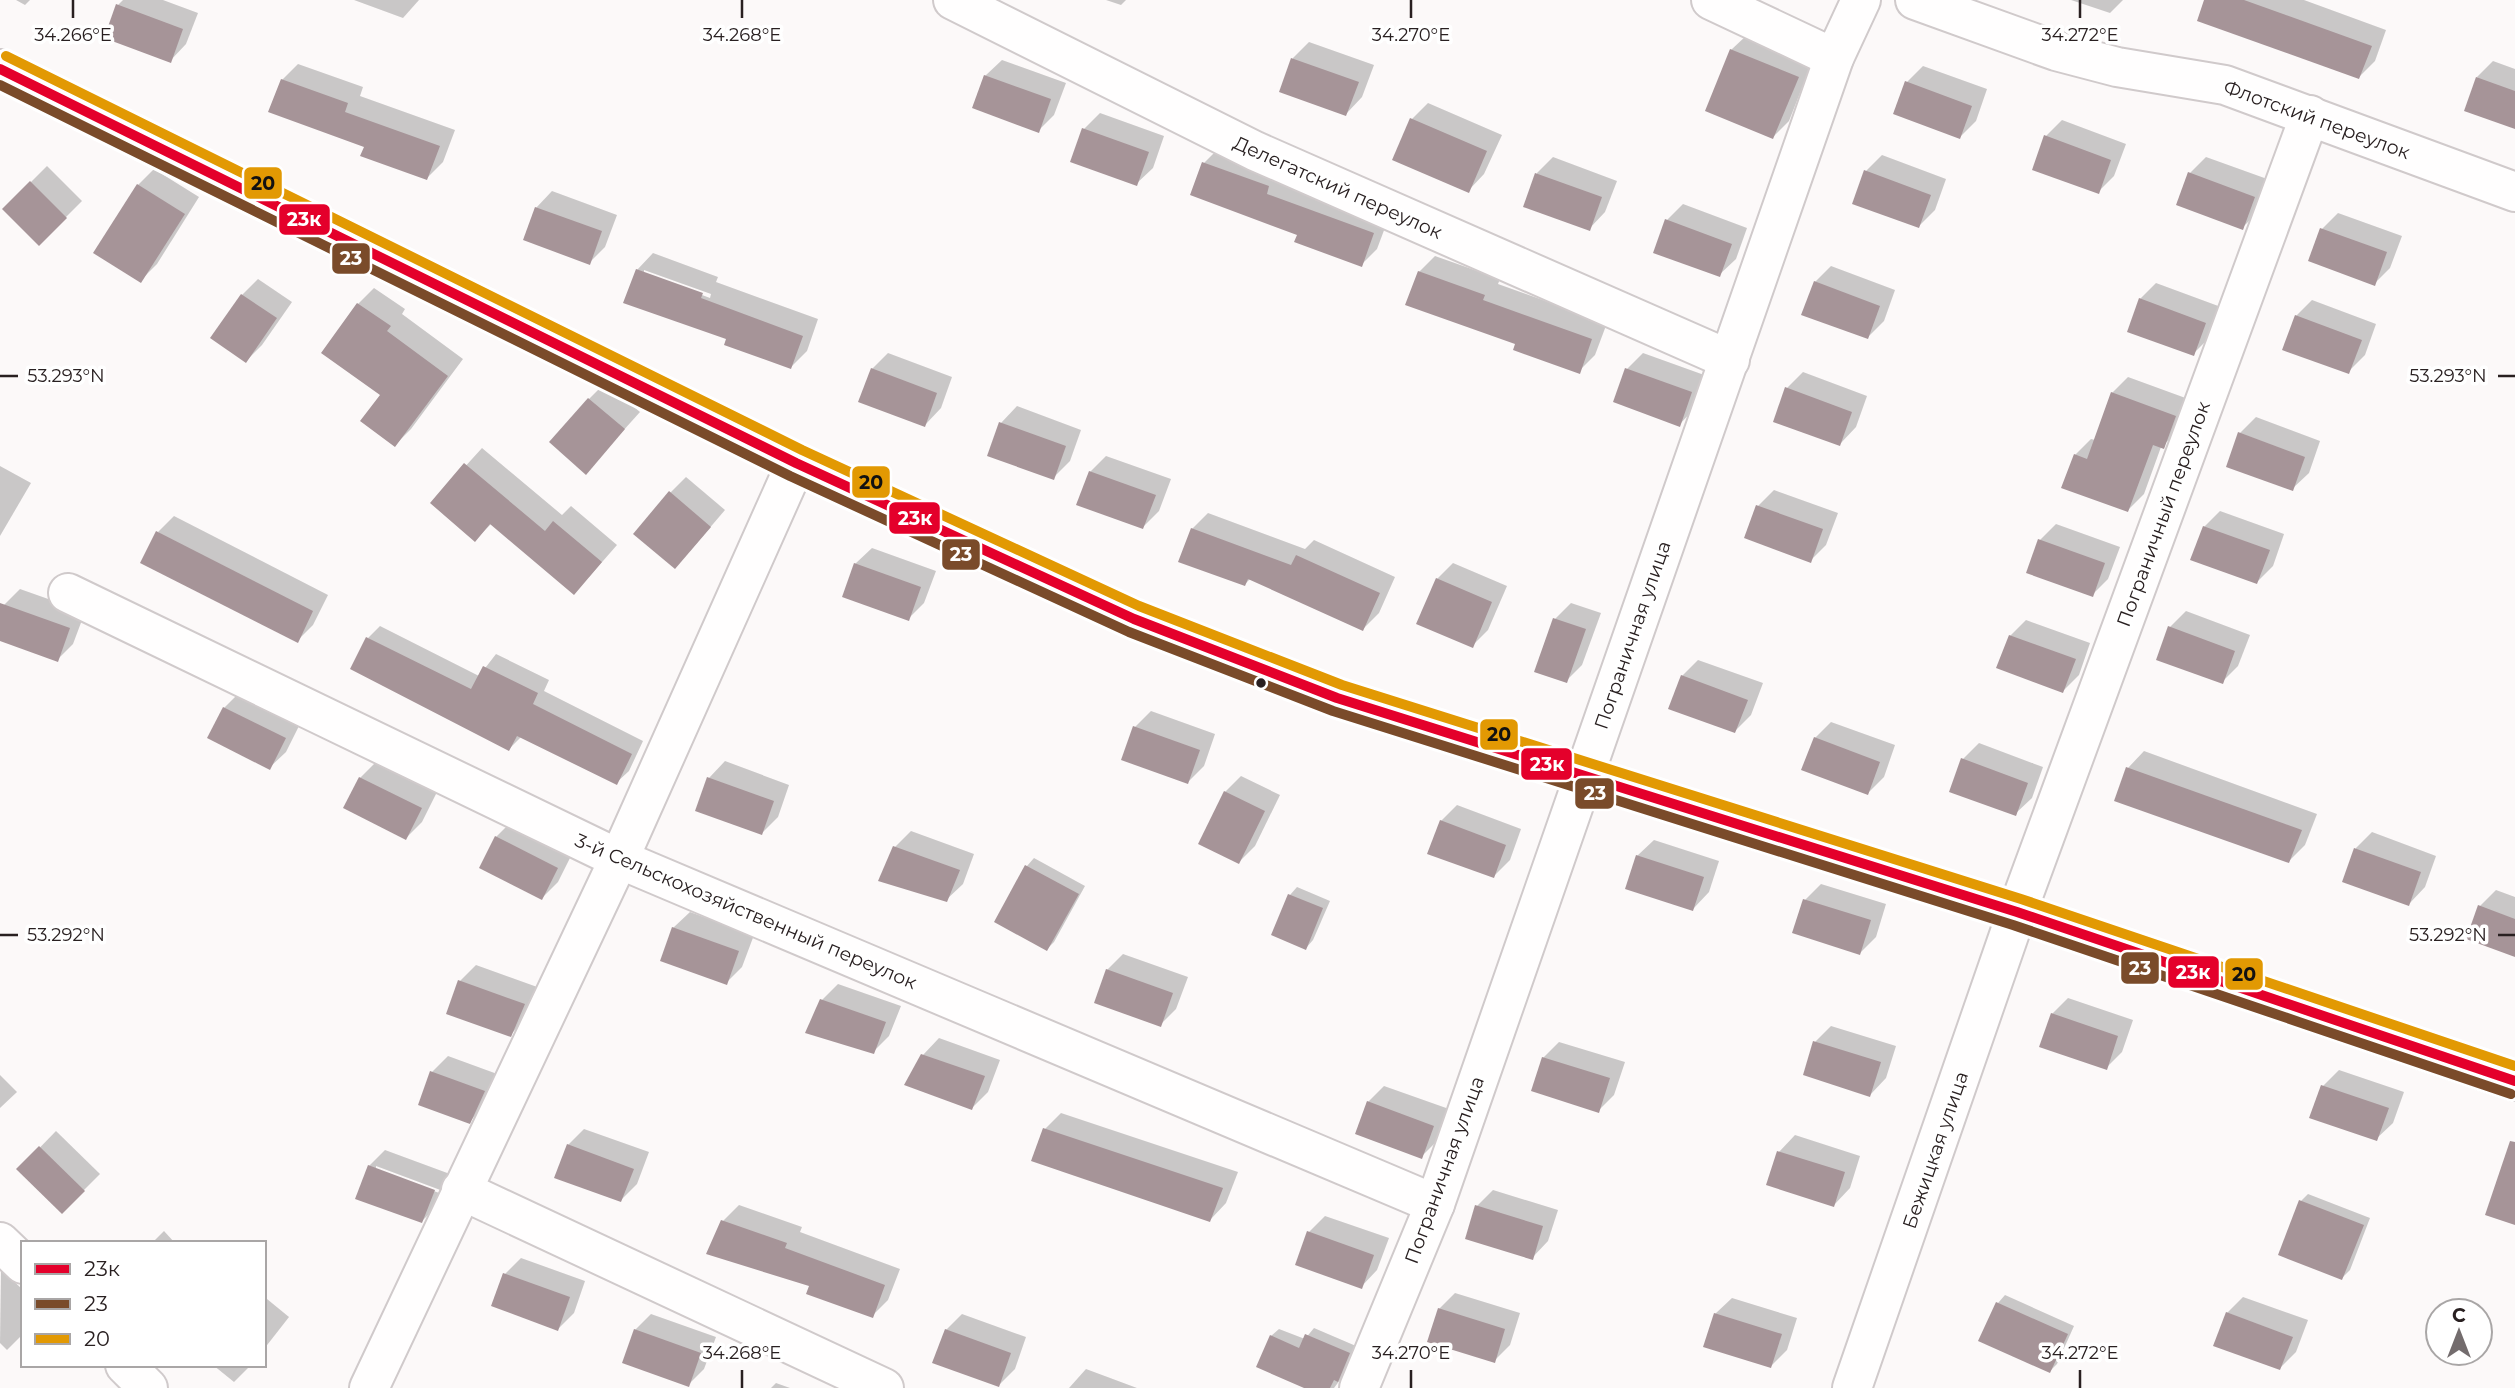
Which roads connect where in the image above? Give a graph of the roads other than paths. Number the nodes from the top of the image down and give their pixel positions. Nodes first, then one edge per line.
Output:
1 (953, 0) edge
2 (1711, 0) edge
3 (1861, 0) edge
4 (1915, 0) edge
5 (1834, 58) junction
6 (0, 69) edge
7 (2310, 115) junction
8 (2515, 191) edge
9 (1730, 360) junction
10 (796, 463) junction
11 (68, 593) dead end
12 (1582, 777) junction
13 (619, 859) junction
14 (2017, 912) junction
15 (2515, 1081) edge
16 (461, 1190) junction
17 (1435, 1204) junction
18 (0, 1242) edge
19 (21, 1262) edge
20 (127, 1367) edge
21 (148, 1388) edge
22 (369, 1388) edge
23 (884, 1388) edge
24 (1359, 1388) edge
25 (1852, 1388) edge

1 - 9 street, Делегатский переулок
2 - 5 street
3 - 5 street, Пограничная улица
4 - 7 street, Флотский переулок
5 - 9 street, Пограничная улица
6 - 10 street
7 - 8 street, Флотский переулок
7 - 14 street, Пограничный переулок
9 - 12 street, Пограничная улица
10 - 12 street
10 - 13 street
11 - 13 street, 3-й Сельскохозяйственный переулок
12 - 14 street
12 - 17 street, Пограничная улица
13 - 16 street
13 - 17 street, 3-й Сельскохозяйственный переулок
14 - 15 street
14 - 25 street, Бежицкая улица
16 - 22 street
16 - 23 street
17 - 24 street, Пограничная улица
18 - 19 street
20 - 21 street

